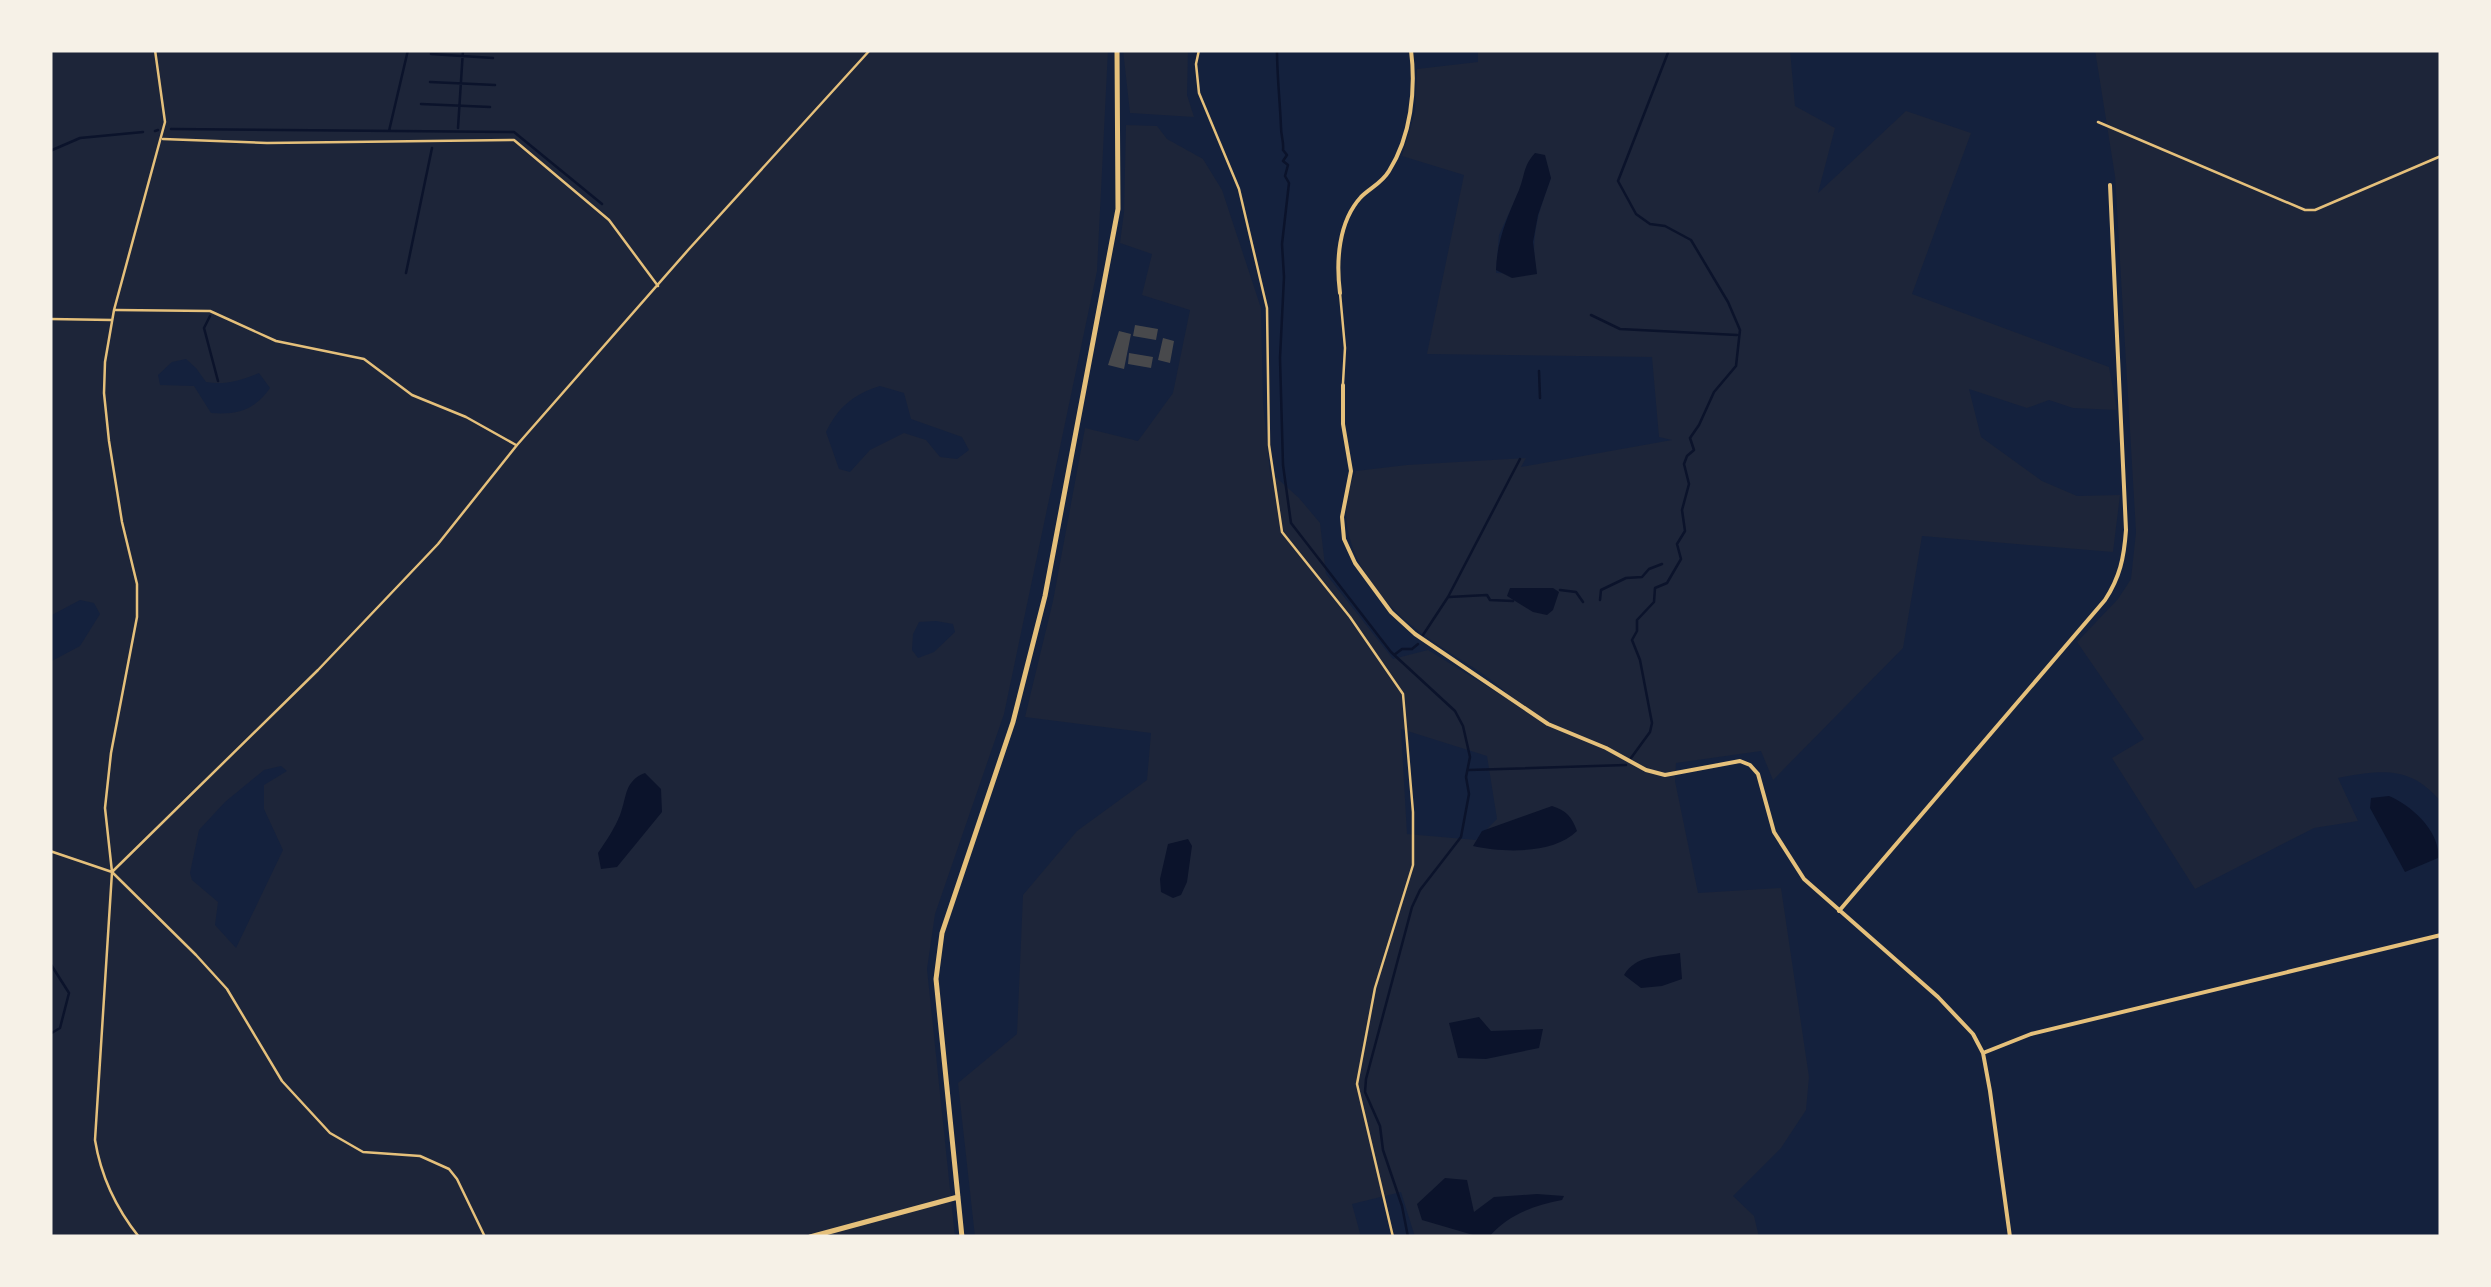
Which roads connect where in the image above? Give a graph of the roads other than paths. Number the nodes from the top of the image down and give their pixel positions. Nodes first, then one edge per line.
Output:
1 (1117, 50) edge
2 (1412, 50) edge
3 (2110, 185) dead end
4 (1340, 293) joint
5 (1343, 384) joint
6 (1838, 912) junction
7 (2441, 935) edge
8 (1983, 1053) junction
9 (958, 1196) junction
10 (810, 1237) edge
11 (962, 1237) edge
12 (2010, 1237) edge

1 - 9 street
2 - 4 street
3 - 6 street
4 - 5 lane
5 - 6 street
6 - 8 street
7 - 8 street
8 - 12 street
9 - 10 street
9 - 11 street

